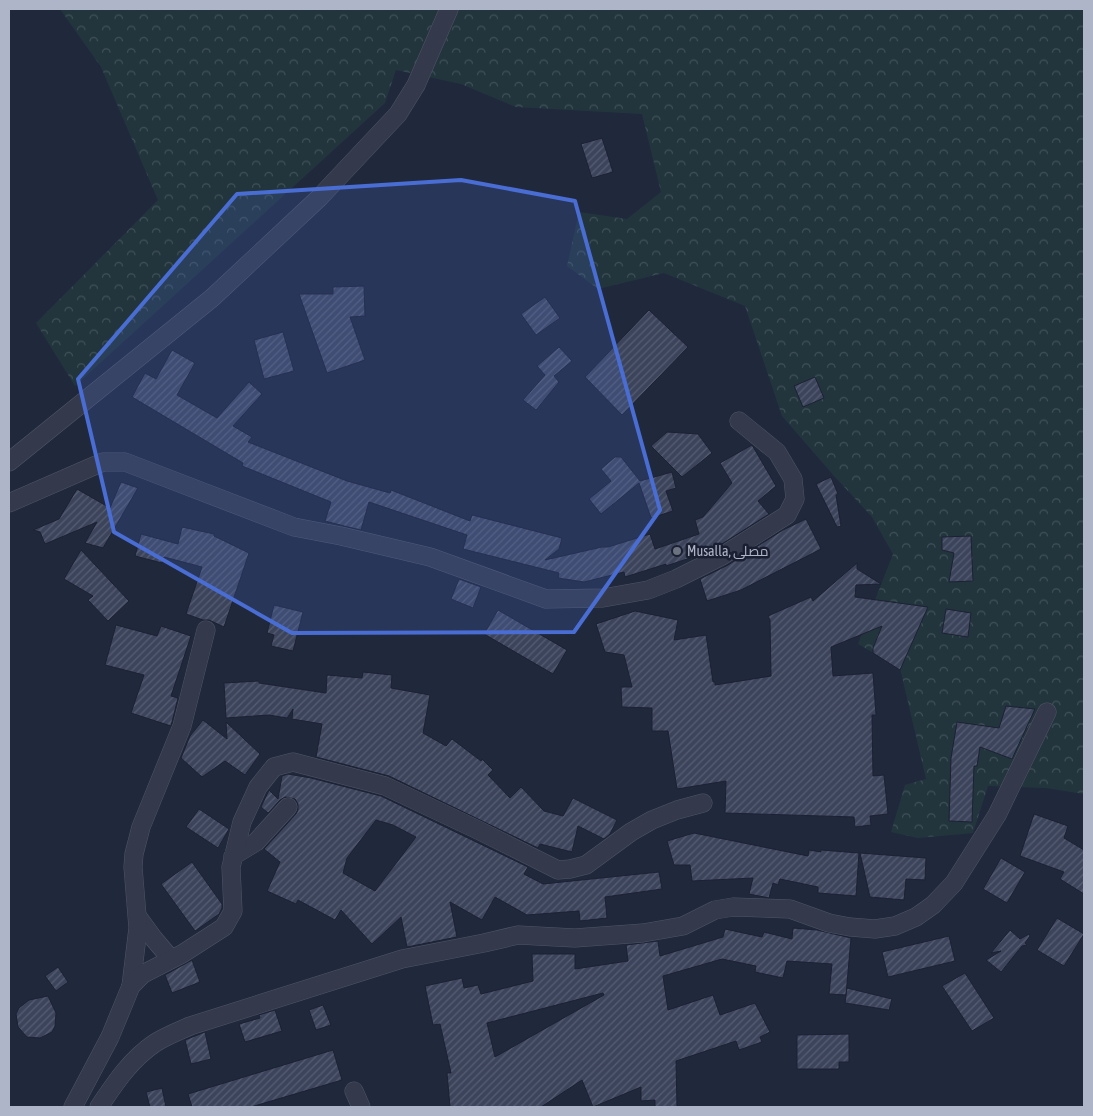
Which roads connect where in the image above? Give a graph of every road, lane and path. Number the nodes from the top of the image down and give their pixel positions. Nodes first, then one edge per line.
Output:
1 (449, 9) edge
2 (739, 421) dead end
3 (9, 462) edge
4 (9, 502) edge
5 (206, 630) dead end
6 (1047, 712) dead end
7 (703, 803) dead end
8 (288, 807) dead end
9 (233, 856) junction
10 (138, 917) junction
11 (171, 959) junction
12 (131, 986) junction
13 (354, 1091) dead end
14 (74, 1107) edge
15 (99, 1107) edge
16 (361, 1107) edge

1 - 3 street
2 - 4 street
5 - 10 street
6 - 15 street
7 - 9 street
8 - 9 street
9 - 11 street
10 - 11 street
10 - 12 street
11 - 12 street
12 - 14 street
13 - 16 street

